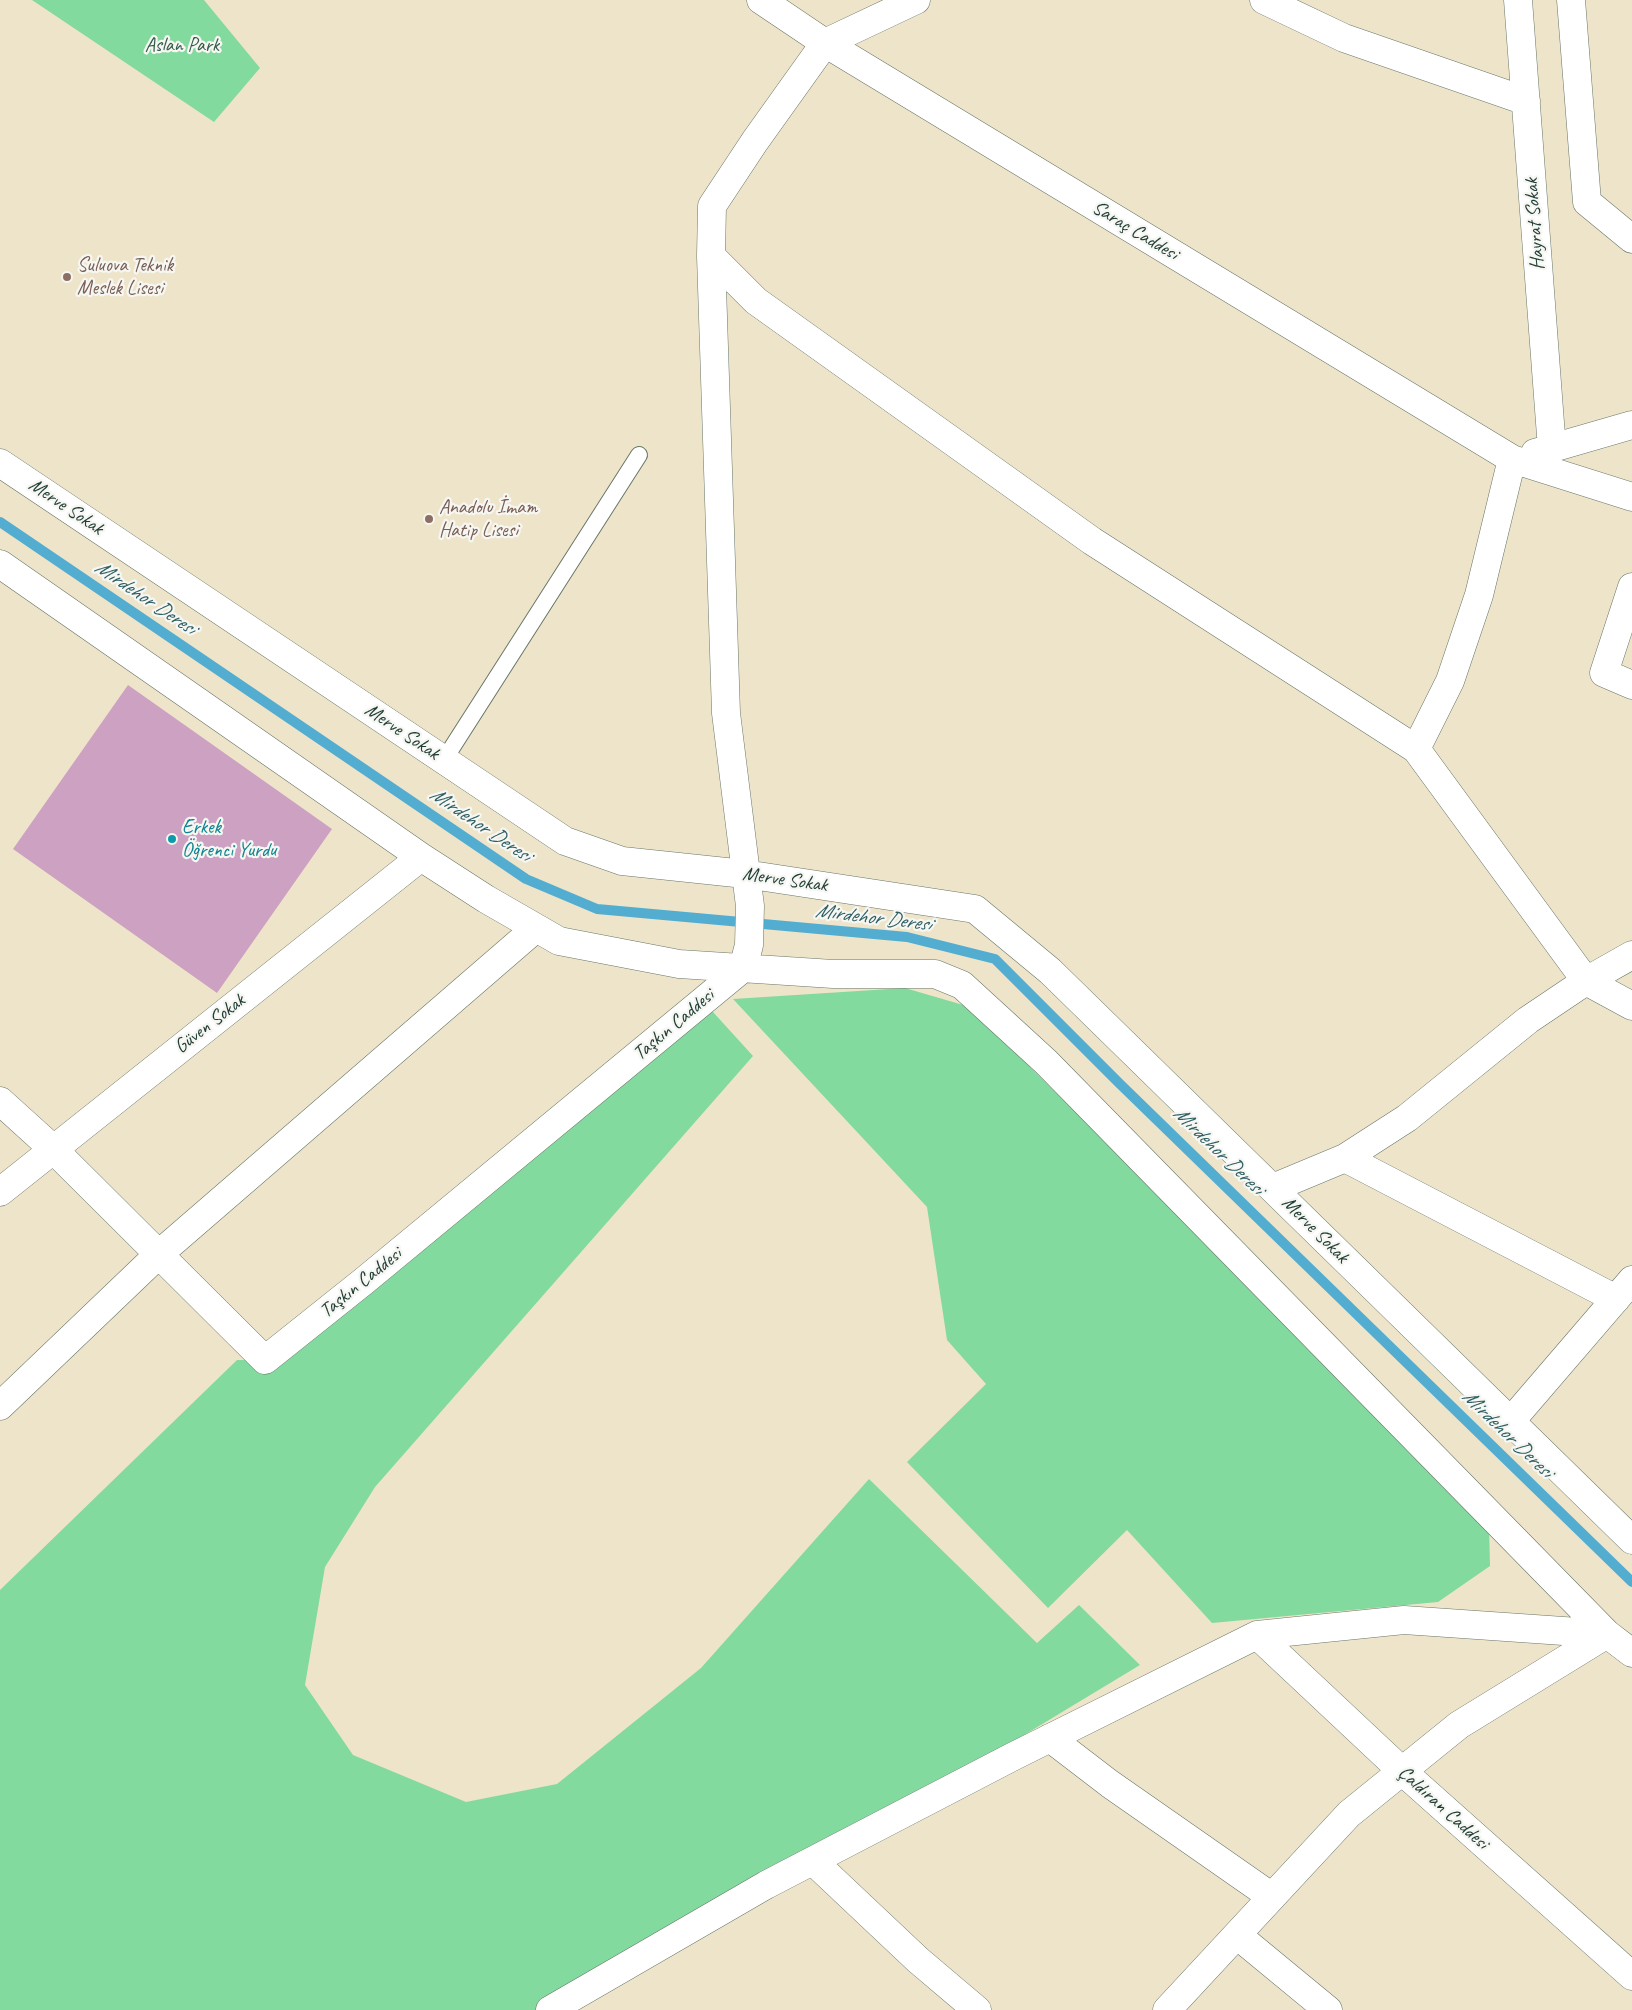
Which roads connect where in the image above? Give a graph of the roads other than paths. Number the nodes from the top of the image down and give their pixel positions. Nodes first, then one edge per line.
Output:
1 (761, 0) edge
2 (916, 0) edge
3 (1264, 0) edge
4 (1518, 0) edge
5 (1571, 0) edge
6 (825, 43) junction
7 (1526, 101) junction
8 (1632, 239) edge
9 (711, 256) junction
10 (1632, 426) edge
11 (1552, 449) junction
12 (639, 455) dead end
13 (1512, 459) junction
14 (0, 463) edge
15 (1632, 496) edge
16 (0, 564) edge
17 (1632, 587) edge
18 (1632, 685) edge
19 (1416, 749) junction
20 (444, 760) junction
21 (421, 857) junction
22 (745, 874) junction
23 (536, 928) junction
24 (1632, 955) edge
25 (746, 957) junction
26 (1586, 981) junction
27 (1632, 1006) edge
28 (0, 1101) edge
29 (52, 1148) junction
30 (1345, 1158) junction
31 (1273, 1188) junction
32 (0, 1192) edge
33 (159, 1254) junction
34 (1624, 1290) edge
35 (0, 1406) edge
36 (1510, 1422) junction
37 (1632, 1540) edge
38 (1607, 1634) junction
39 (1257, 1635) junction
40 (1632, 1653) edge
41 (1050, 1738) junction
42 (1402, 1771) junction
43 (813, 1861) junction
44 (1272, 1897) junction
45 (1237, 1935) junction
46 (1632, 1976) edge
47 (550, 2010) edge
48 (977, 2010) edge
49 (1166, 2010) edge
50 (1328, 2010) edge

1 - 6 street, Saraç Caddesi
2 - 6 street
3 - 7 street
4 - 7 street, Hayrat Sokak
5 - 8 street
6 - 9 street
6 - 13 street, Saraç Caddesi
7 - 11 street, Hayrat Sokak
9 - 19 street
9 - 22 street
10 - 11 street
11 - 13 street
12 - 20 lane
13 - 15 street, Saraç Caddesi
13 - 19 street
14 - 20 street, Merve Sokak
16 - 21 street
17 - 18 street
19 - 26 street
20 - 22 street, Merve Sokak
21 - 23 street
21 - 29 street, Güven Sokak
22 - 25 street
22 - 31 street, Merve Sokak
23 - 25 street
23 - 33 street
24 - 26 street
25 - 33 street, Taşkın Caddesi
25 - 38 street
26 - 27 street
26 - 30 street
28 - 29 street, Taşkın Caddesi
29 - 32 street, Güven Sokak
29 - 33 street, Taşkın Caddesi
30 - 31 street
30 - 34 street
31 - 36 street, Merve Sokak
33 - 35 street
34 - 36 street
36 - 37 street, Merve Sokak
38 - 39 street
38 - 40 street
38 - 42 street
39 - 41 street
39 - 42 street, Çaldıran Caddesi
41 - 43 street
41 - 44 street
42 - 44 street
42 - 46 street, Çaldıran Caddesi
43 - 47 street
43 - 48 street
44 - 45 street
45 - 49 street
45 - 50 street

